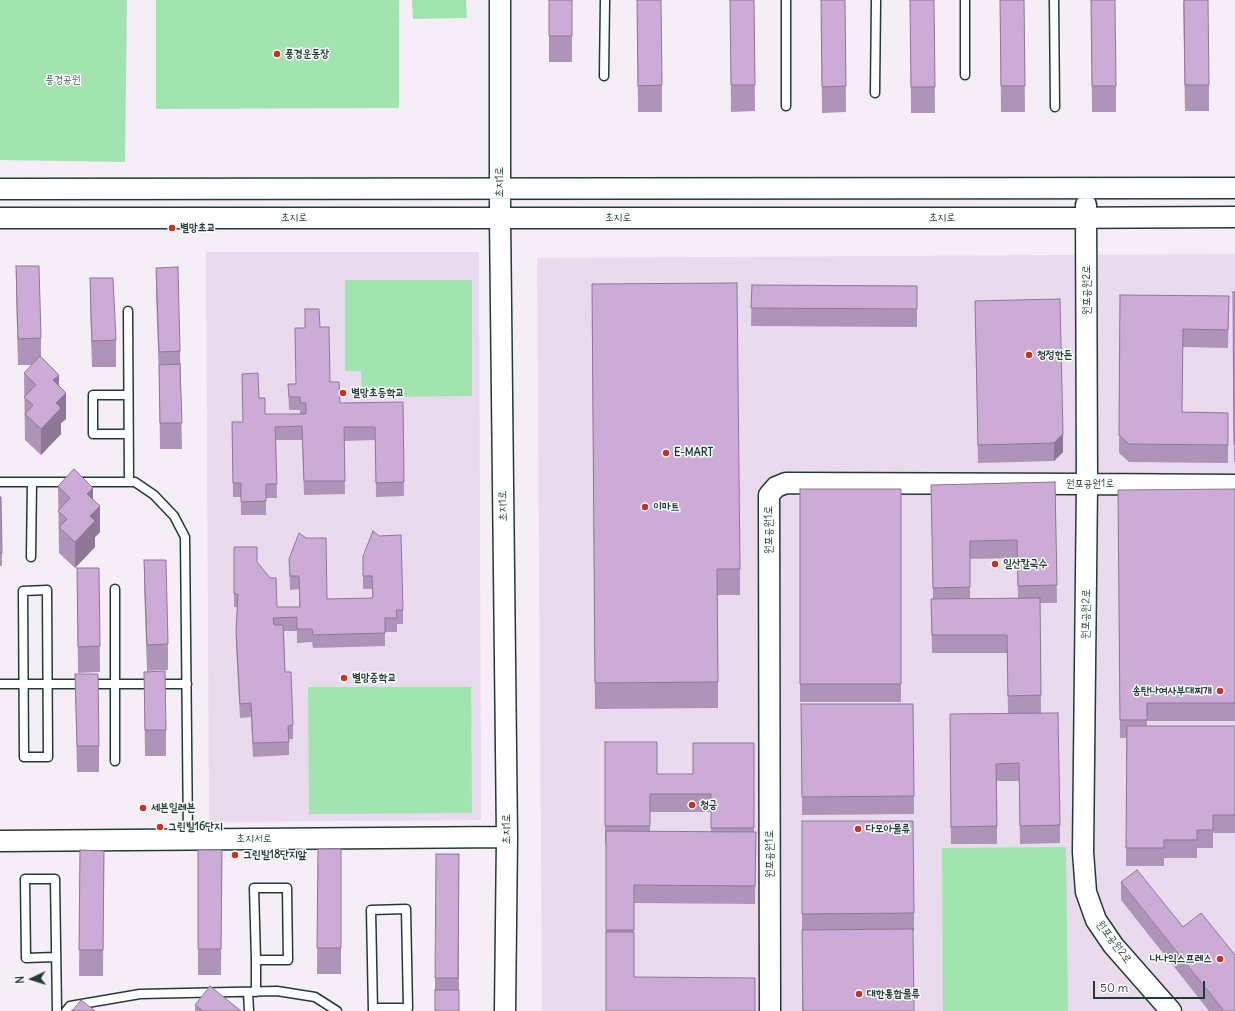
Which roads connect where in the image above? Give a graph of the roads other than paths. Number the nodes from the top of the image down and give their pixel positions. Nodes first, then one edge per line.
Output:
1 (500, 0) edge
2 (605, 0) edge
3 (786, 0) edge
4 (876, 0) edge
5 (965, 0) edge
6 (1054, 0) edge
7 (965, 75) dead end
8 (604, 76) dead end
9 (875, 93) dead end
10 (786, 106) dead end
11 (1055, 107) dead end
12 (500, 188) junction
13 (1235, 188) edge
14 (0, 189) edge
15 (1086, 189) junction
16 (1235, 217) edge
17 (0, 218) edge
18 (500, 218) junction
19 (1086, 218) junction
20 (128, 311) dead end
21 (128, 395) junction
22 (128, 434) junction
23 (0, 482) edge
24 (32, 482) junction
25 (129, 482) junction
26 (1087, 484) junction
27 (1235, 485) edge
28 (31, 557) dead end
29 (115, 588) dead end
30 (0, 684) edge
31 (24, 684) junction
32 (48, 684) junction
33 (115, 684) junction
34 (187, 684) junction
35 (115, 761) dead end
36 (507, 837) junction
37 (188, 839) junction
38 (0, 841) edge
39 (55, 958) junction
40 (256, 960) junction
41 (252, 992) junction
42 (373, 1010) edge
43 (57, 1011) edge
44 (66, 1011) edge
45 (249, 1011) edge
46 (337, 1011) edge
47 (505, 1011) edge
48 (770, 1011) edge
49 (1171, 1011) edge

1 - 12 street, 초지1로
2 - 8 lane
3 - 10 lane
4 - 9 lane
5 - 7 lane
6 - 11 lane
12 - 14 street
12 - 15 street
12 - 18 street, 초지1로
13 - 15 street
15 - 19 street, 원포공원2로
16 - 19 street, 초지로
17 - 18 street, 초지로
18 - 19 street, 초지로
18 - 36 street, 초지1로
19 - 26 street, 원포공원2로
20 - 21 lane
21 - 22 lane
21 - 22 lane
22 - 25 lane
23 - 24 lane
24 - 25 lane
24 - 28 lane
25 - 34 lane
26 - 27 street, 원포공원1로
26 - 48 street, 원포공원1로
26 - 49 street, 원포공원2로
29 - 33 lane
30 - 31 lane
31 - 32 lane
31 - 32 lane
31 - 32 lane
32 - 33 lane
33 - 34 lane
33 - 35 lane
34 - 37 lane
36 - 37 street, 초지서로
36 - 47 street, 초지1로
37 - 38 street, 초지서로
39 - 39 lane
39 - 43 lane
40 - 40 lane
40 - 41 lane
41 - 44 lane
41 - 45 lane
41 - 46 lane
42 - 42 lane

